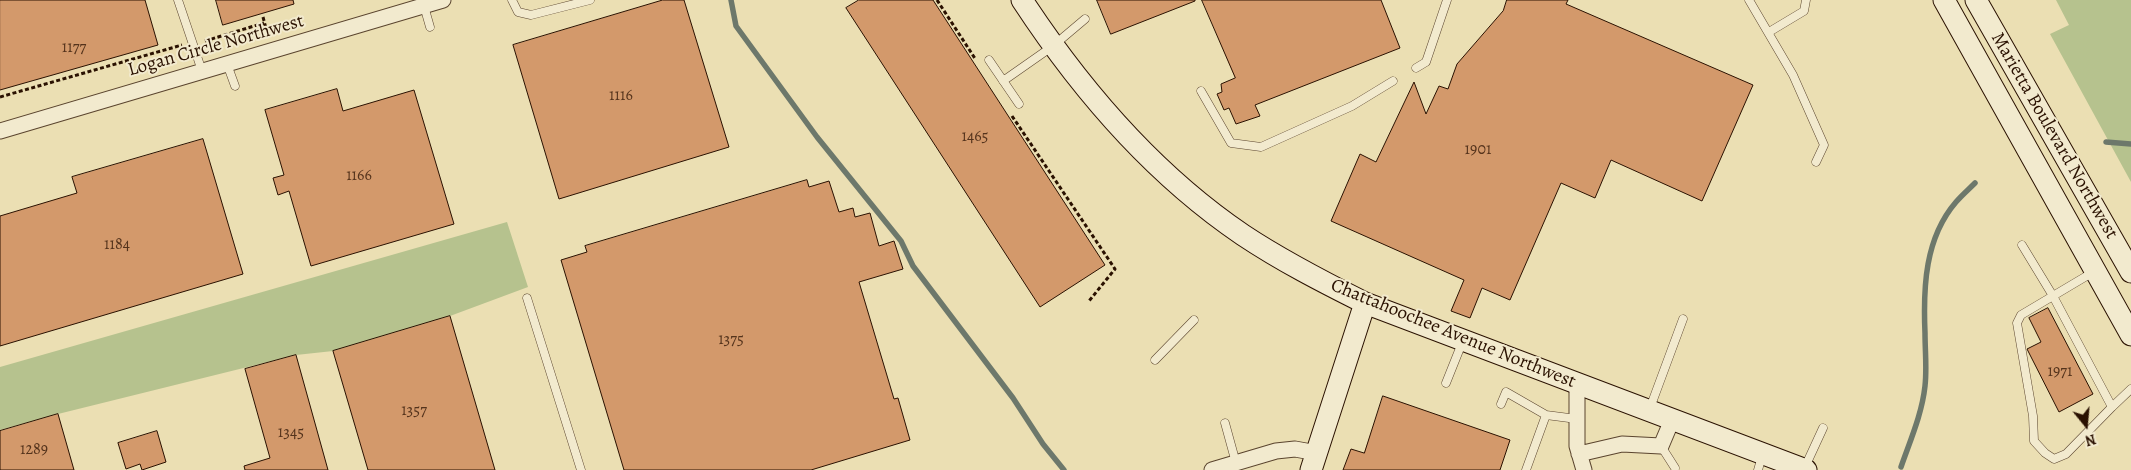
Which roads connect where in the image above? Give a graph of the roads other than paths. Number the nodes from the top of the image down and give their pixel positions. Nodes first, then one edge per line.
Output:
1 (178, 0) edge
2 (443, 0) edge
3 (512, 0) edge
4 (590, 0) edge
5 (1022, 0) edge
6 (1447, 0) edge
7 (1749, 0) edge
8 (1806, 0) edge
9 (1944, 0) edge
10 (1976, 0) edge
11 (424, 6) junction
12 (1085, 19) dead end
13 (430, 27) dead end
14 (1769, 32) junction
15 (1053, 46) junction
16 (989, 60) dead end
17 (227, 64) junction
18 (1416, 68) dead end
19 (202, 71) junction
20 (1003, 81) junction
21 (1393, 81) dead end
22 (235, 86) dead end
23 (1201, 91) dead end
24 (1019, 104) dead end
25 (0, 131) edge
26 (1816, 162) dead end
27 (2022, 245) dead end
28 (2095, 271) junction
29 (2131, 272) edge
30 (2053, 296) junction
31 (528, 298) dead end
32 (1365, 303) junction
33 (1683, 319) dead end
34 (1194, 320) dead end
35 (2131, 335) edge
36 (1463, 341) junction
37 (1155, 360) dead end
38 (1446, 383) dead end
39 (1577, 384) junction
40 (2131, 389) edge
41 (1501, 404) dead end
42 (2112, 407) junction
43 (1649, 411) junction
44 (1546, 415) junction
45 (1577, 419) junction
46 (1672, 420) junction
47 (1225, 424) dead end
48 (1823, 428) dead end
49 (1661, 446) junction
50 (1580, 454) junction
51 (1314, 462) edge
52 (1760, 462) edge
53 (1236, 463) junction
54 (1675, 468) dead end
55 (581, 470) edge
56 (1212, 470) edge
57 (1526, 470) edge
58 (1584, 470) edge
59 (1804, 470) edge

1 - 19 lane
2 - 11 street, Logan Circle Northwest
3 - 4 lane
5 - 15 street, Chattahoochee Avenue Northwest
6 - 18 lane
7 - 14 lane
8 - 14 lane
9 - 28 street
10 - 29 street, Marietta Boulevard Northwest
11 - 13 lane
11 - 17 street, Logan Circle Northwest
12 - 15 lane
14 - 26 lane
15 - 20 lane
15 - 32 street, Chattahoochee Avenue Northwest
16 - 20 lane
17 - 19 street, Logan Circle Northwest
17 - 22 lane
19 - 25 street, Logan Circle Northwest
20 - 24 lane
21 - 23 lane
27 - 30 lane
28 - 30 lane
28 - 35 street
30 - 42 lane
30 - 42 lane
31 - 55 lane
32 - 36 street, Chattahoochee Avenue Northwest
32 - 51 street
33 - 43 lane
34 - 37 lane
36 - 38 lane
36 - 39 street, Chattahoochee Avenue Northwest
39 - 43 street, Chattahoochee Avenue Northwest
39 - 45 street
40 - 42 lane
41 - 44 lane
43 - 46 street, Chattahoochee Avenue Northwest
44 - 45 lane
44 - 57 lane
45 - 50 street
46 - 49 street
46 - 52 street, Chattahoochee Avenue Northwest
47 - 53 lane
48 - 59 lane
49 - 50 street
49 - 54 lane
50 - 58 street
51 - 53 street
52 - 59 street, Chattahoochee Avenue Northwest
53 - 56 street

